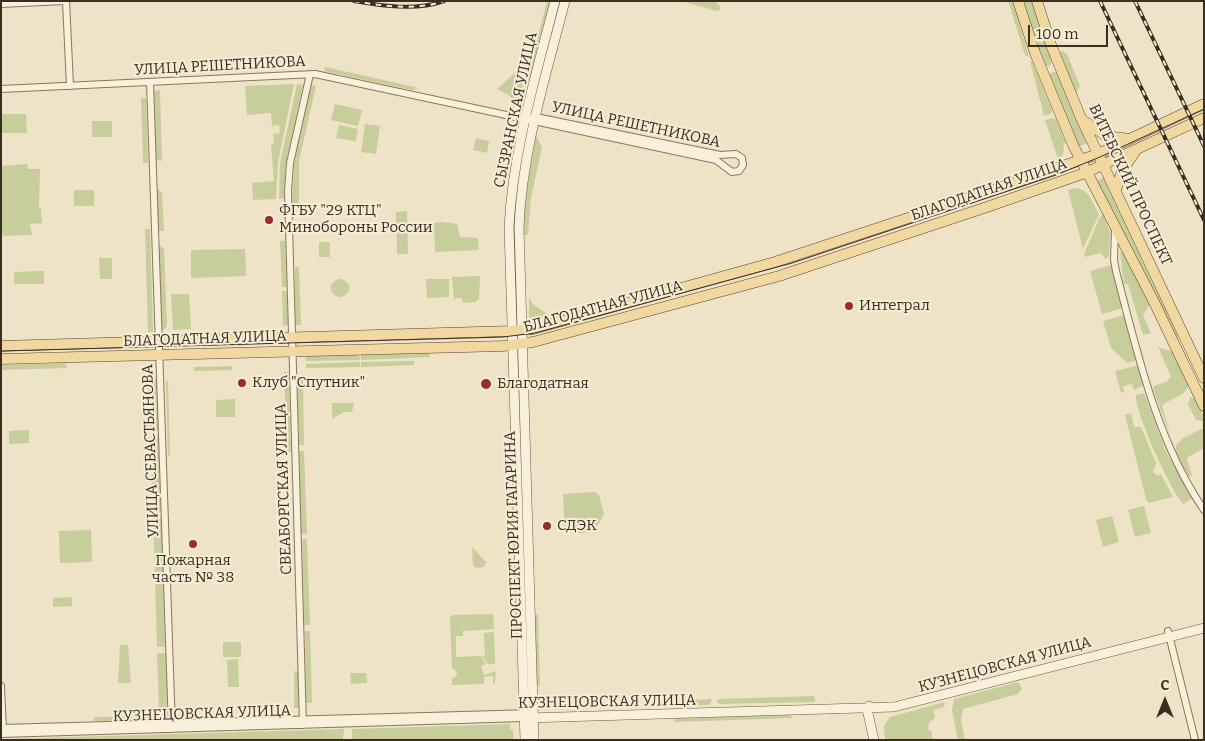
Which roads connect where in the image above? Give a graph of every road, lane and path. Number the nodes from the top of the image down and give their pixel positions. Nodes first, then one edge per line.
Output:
1 (65, 1) edge
2 (555, 1) edge
3 (565, 1) edge
4 (1018, 1) edge
5 (1038, 1) edge
6 (1, 4) edge
7 (1057, 61) junction
8 (1041, 68) junction
9 (310, 74) junction
10 (150, 82) junction
11 (70, 86) junction
12 (4, 89) edge
13 (1204, 104) edge
14 (1081, 118) junction
15 (1204, 118) edge
16 (526, 119) junction
17 (536, 120) junction
18 (1131, 139) junction
19 (1138, 150) junction
20 (1098, 154) junction
21 (1080, 161) junction
22 (1104, 164) junction
23 (516, 170) junction
24 (526, 171) junction
25 (1086, 173) junction
26 (1116, 190) junction
27 (1115, 229) junction
28 (517, 331) junction
29 (292, 338) junction
30 (1186, 339) junction
31 (158, 342) junction
32 (46, 344) junction
33 (517, 345) junction
34 (1176, 345) junction
35 (1, 346) edge
36 (293, 352) junction
37 (160, 356) junction
38 (46, 358) junction
39 (1, 359) edge
40 (1204, 378) edge
41 (1204, 406) edge
42 (1204, 510) edge
43 (1204, 622) edge
44 (1204, 628) edge
45 (1168, 634) junction
46 (1, 686) edge
47 (870, 707) junction
48 (529, 716) junction
49 (303, 722) junction
50 (172, 726) junction
51 (2, 731) edge
52 (525, 740) edge
53 (534, 740) edge
54 (874, 740) edge
55 (880, 740) edge
56 (1195, 740) edge

1 - 6 street
1 - 11 street
2 - 16 street, СЫЗРАНСКАЯ УЛИЦА
3 - 17 street, СЫЗРАНСКАЯ УЛИЦА
4 - 8 main road, ВИТЕБСКИЙ ПРОСПЕКТ
5 - 7 main road, ВИТЕБСКИЙ ПРОСПЕКТ
7 - 8 main road
7 - 14 main road, ВИТЕБСКИЙ ПРОСПЕКТ
8 - 21 main road, ВИТЕБСКИЙ ПРОСПЕКТ
9 - 10 street, УЛИЦА РЕШЕТНИКОВА
9 - 16 street, УЛИЦА РЕШЕТНИКОВА
9 - 29 street, СВЕАБОРГСКАЯ УЛИЦА
10 - 11 street, УЛИЦА РЕШЕТНИКОВА
10 - 31 street, УЛИЦА СЕВАСТЬЯНОВА
11 - 12 street, УЛИЦА РЕШЕТНИКОВА
13 - 18 main road, БЛАГОДАТНАЯ УЛИЦА
14 - 18 main road
14 - 20 main road, ВИТЕБСКИЙ ПРОСПЕКТ
15 - 19 main road, БЛАГОДАТНАЯ УЛИЦА
16 - 17 street, УЛИЦА РЕШЕТНИКОВА
16 - 23 street, СЫЗРАНСКАЯ УЛИЦА
17 - 17 street, УЛИЦА РЕШЕТНИКОВА
17 - 24 street, СЫЗРАНСКАЯ УЛИЦА
18 - 20 main road, БЛАГОДАТНАЯ УЛИЦА
19 - 22 main road, БЛАГОДАТНАЯ УЛИЦА
19 - 26 main road
20 - 21 main road, БЛАГОДАТНАЯ УЛИЦА
20 - 22 main road, ВИТЕБСКИЙ ПРОСПЕКТ
21 - 25 main road, ВИТЕБСКИЙ ПРОСПЕКТ
21 - 28 main road, БЛАГОДАТНАЯ УЛИЦА
22 - 25 main road, БЛАГОДАТНАЯ УЛИЦА
22 - 26 main road, ВИТЕБСКИЙ ПРОСПЕКТ
23 - 24 street
23 - 28 street, СЫЗРАНСКАЯ УЛИЦА
24 - 28 street, СЫЗРАНСКАЯ УЛИЦА
25 - 27 main road, ВИТЕБСКИЙ ПРОСПЕКТ
25 - 33 main road, БЛАГОДАТНАЯ УЛИЦА
26 - 30 main road, ВИТЕБСКИЙ ПРОСПЕКТ
27 - 34 main road, ВИТЕБСКИЙ ПРОСПЕКТ
27 - 42 street, ВИТЕБСКИЙ ПРОСПЕКТ
28 - 29 main road, БЛАГОДАТНАЯ УЛИЦА
28 - 33 street, ПРОСПЕКТ ЮРИЯ ГАГАРИНА
29 - 31 main road, БЛАГОДАТНАЯ УЛИЦА
29 - 36 street, СВЕАБОРГСКАЯ УЛИЦА
30 - 34 main road
30 - 40 main road, ВИТЕБСКИЙ ПРОСПЕКТ
31 - 32 main road, БЛАГОДАТНАЯ УЛИЦА
31 - 37 street, УЛИЦА СЕВАСТЬЯНОВА
32 - 35 main road, БЛАГОДАТНАЯ УЛИЦА
32 - 38 main road
33 - 36 main road, БЛАГОДАТНАЯ УЛИЦА
33 - 48 street, ПРОСПЕКТ ЮРИЯ ГАГАРИНА
34 - 41 main road, ВИТЕБСКИЙ ПРОСПЕКТ
36 - 37 main road, БЛАГОДАТНАЯ УЛИЦА
36 - 49 street, СВЕАБОРГСКАЯ УЛИЦА
37 - 38 main road, БЛАГОДАТНАЯ УЛИЦА
37 - 50 street, УЛИЦА СЕВАСТЬЯНОВА
38 - 39 main road, БЛАГОДАТНАЯ УЛИЦА
43 - 45 street, КУЗНЕЦОВСКАЯ УЛИЦА
44 - 45 street, КУЗНЕЦОВСКАЯ УЛИЦА
45 - 47 street, КУЗНЕЦОВСКАЯ УЛИЦА
45 - 56 street
46 - 51 street
47 - 48 street, КУЗНЕЦОВСКАЯ УЛИЦА
47 - 54 street
47 - 55 street
48 - 49 street, КУЗНЕЦОВСКАЯ УЛИЦА
48 - 52 street, ПРОСПЕКТ ЮРИЯ ГАГАРИНА
48 - 53 street, ПРОСПЕКТ ЮРИЯ ГАГАРИНА
49 - 50 street, КУЗНЕЦОВСКАЯ УЛИЦА
50 - 51 street, КУЗНЕЦОВСКАЯ УЛИЦА

